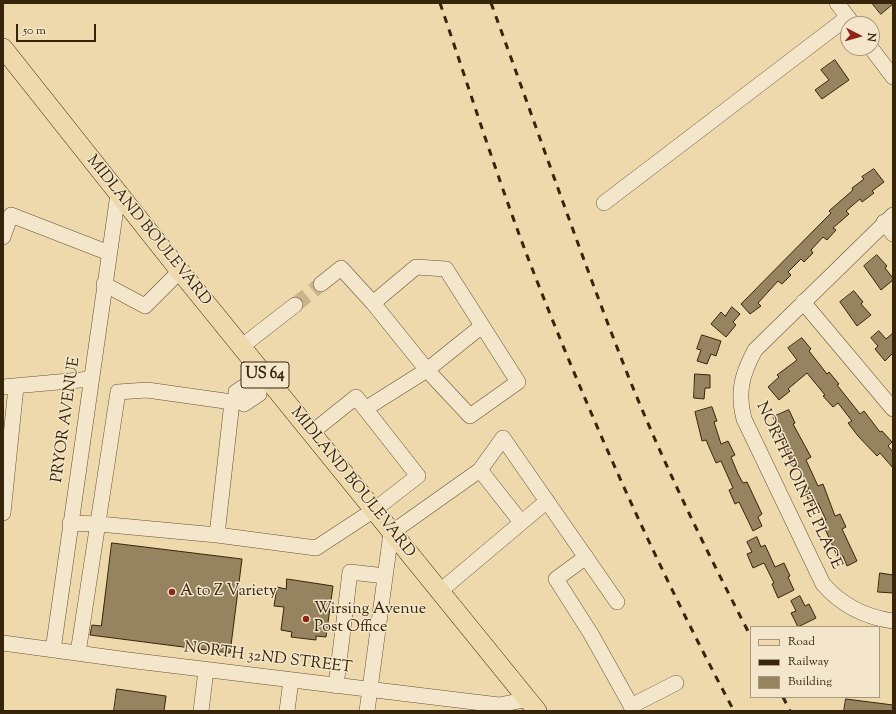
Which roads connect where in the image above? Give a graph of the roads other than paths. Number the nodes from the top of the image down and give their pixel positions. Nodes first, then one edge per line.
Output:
1 (837, 3) edge
2 (846, 16) edge
3 (840, 28) edge
4 (3, 48) edge
5 (877, 56) edge
6 (3, 70) edge
7 (26, 77) junction
8 (893, 77) edge
9 (118, 194) junction
10 (604, 203) dead end
11 (890, 224) edge
12 (3, 237) edge
13 (109, 253) junction
14 (180, 271) junction
15 (104, 284) junction
16 (321, 284) tunnel mouth
17 (803, 302) junction
18 (373, 303) junction
19 (295, 305) tunnel mouth
20 (482, 326) junction
21 (242, 347) junction
22 (427, 370) junction
23 (91, 379) junction
24 (263, 382) junction
25 (9, 387) edge
26 (235, 401) junction
27 (365, 409) junction
28 (893, 409) edge
29 (311, 432) junction
30 (480, 470) junction
31 (547, 501) junction
32 (374, 510) junction
33 (3, 513) edge
34 (521, 522) junction
35 (70, 523) junction
36 (99, 524) junction
37 (391, 534) junction
38 (217, 535) junction
39 (586, 557) junction
40 (386, 576) junction
41 (440, 592) junction
42 (617, 602) dead end
43 (893, 621) edge
44 (3, 643) edge
45 (53, 650) junction
46 (78, 653) junction
47 (206, 670) junction
48 (291, 680) junction
49 (676, 683) dead end
50 (336, 686) junction
51 (370, 690) junction
52 (452, 705) edge
53 (533, 705) edge
54 (632, 709) edge
55 (201, 711) edge
56 (287, 711) edge
57 (367, 711) edge

1 - 2 street
3 - 10 street
4 - 7 main road, MIDLAND BOULEVARD / US 64
5 - 8 street
6 - 7 main road
7 - 9 main road, MIDLAND BOULEVARD / US 64
9 - 13 street, PRYOR AVENUE
9 - 14 main road, MIDLAND BOULEVARD / US 64
11 - 17 street, NORTH POINTE PLACE
12 - 13 street
13 - 15 street, PRYOR AVENUE
14 - 15 street
14 - 21 main road, MIDLAND BOULEVARD / US 64
15 - 23 street, PRYOR AVENUE
16 - 18 street
17 - 28 street
17 - 43 street, NORTH POINTE PLACE
18 - 20 street
18 - 22 street
19 - 21 street
20 - 22 street
20 - 22 street
21 - 24 main road, MIDLAND BOULEVARD / US 64
22 - 27 street
23 - 25 street
23 - 35 street, PRYOR AVENUE
24 - 26 street
24 - 29 main road, MIDLAND BOULEVARD / US 64
25 - 33 street
26 - 36 street
26 - 38 street
27 - 29 street
27 - 32 street
29 - 32 main road, MIDLAND BOULEVARD / US 64
30 - 31 street
30 - 34 street
30 - 37 street
31 - 34 street
31 - 39 street
32 - 37 main road, MIDLAND BOULEVARD / US 64
32 - 38 street
34 - 41 street
35 - 36 street
35 - 45 street, PRYOR AVENUE
36 - 38 street
36 - 46 street
37 - 40 street
37 - 41 main road, MIDLAND BOULEVARD / US 64
39 - 42 street
39 - 54 street
40 - 50 street
40 - 51 street
41 - 53 main road, MIDLAND BOULEVARD / US 64
44 - 45 street, NORTH 32ND STREET
45 - 46 street, NORTH 32ND STREET
46 - 47 street, NORTH 32ND STREET
47 - 48 street, NORTH 32ND STREET
47 - 55 street
48 - 50 street, NORTH 32ND STREET
48 - 56 street
49 - 54 street
50 - 51 street, NORTH 32ND STREET
51 - 52 street, NORTH 32ND STREET
51 - 57 street
52 - 53 street, NORTH 32ND STREET

